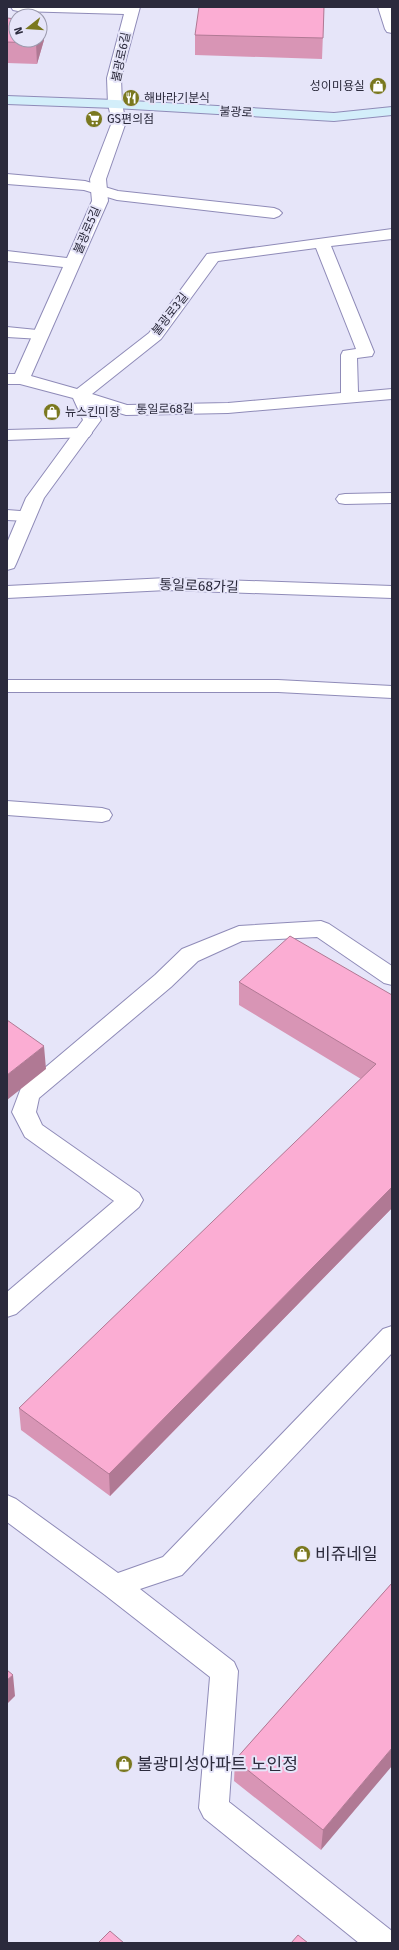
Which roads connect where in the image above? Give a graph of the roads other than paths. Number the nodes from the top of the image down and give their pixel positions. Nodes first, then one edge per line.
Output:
1 (18, 7) edge
2 (384, 7) edge
3 (132, 8) edge
4 (392, 29) edge
5 (7, 100) edge
6 (115, 104) junction
7 (392, 111) edge
8 (7, 179) edge
9 (98, 191) junction
10 (274, 213) dead end
11 (392, 234) edge
12 (322, 242) junction
13 (7, 256) edge
14 (73, 264) junction
15 (7, 332) edge
16 (41, 334) junction
17 (14, 379) edge
18 (392, 394) edge
19 (80, 395) junction
20 (350, 398) junction
21 (83, 433) junction
22 (7, 435) edge
23 (392, 498) edge
24 (345, 499) dead end
25 (7, 515) edge
26 (27, 516) junction
27 (7, 564) edge
28 (7, 592) edge
29 (392, 592) edge
30 (8, 685) edge
31 (392, 692) edge
32 (7, 808) edge
33 (102, 815) dead end
34 (392, 977) edge
35 (7, 1307) edge
36 (392, 1336) edge
37 (7, 1507) edge
38 (115, 1586) junction
39 (383, 1943) edge

1 - 3 street, 불광로6길
2 - 4 street
3 - 6 street, 불광로6길
5 - 6 main road, 불광로
6 - 7 main road, 불광로
6 - 9 street, 불광로5길
8 - 9 street
9 - 10 street
9 - 14 street, 불광로5길
11 - 12 street, 불광로3길
12 - 19 street, 불광로3길
12 - 20 street
13 - 14 street, 불광로5길
14 - 16 street, 불광로5길
15 - 16 street
16 - 17 street, 불광로5길
17 - 19 street
18 - 20 street, 통일로68길
19 - 20 street, 통일로68길
19 - 21 street
21 - 22 street
21 - 26 street
23 - 24 street
25 - 26 street
26 - 27 street
28 - 29 street, 통일로68가길
30 - 31 street
32 - 33 street
34 - 35 street
36 - 38 street
37 - 38 street
38 - 39 street

